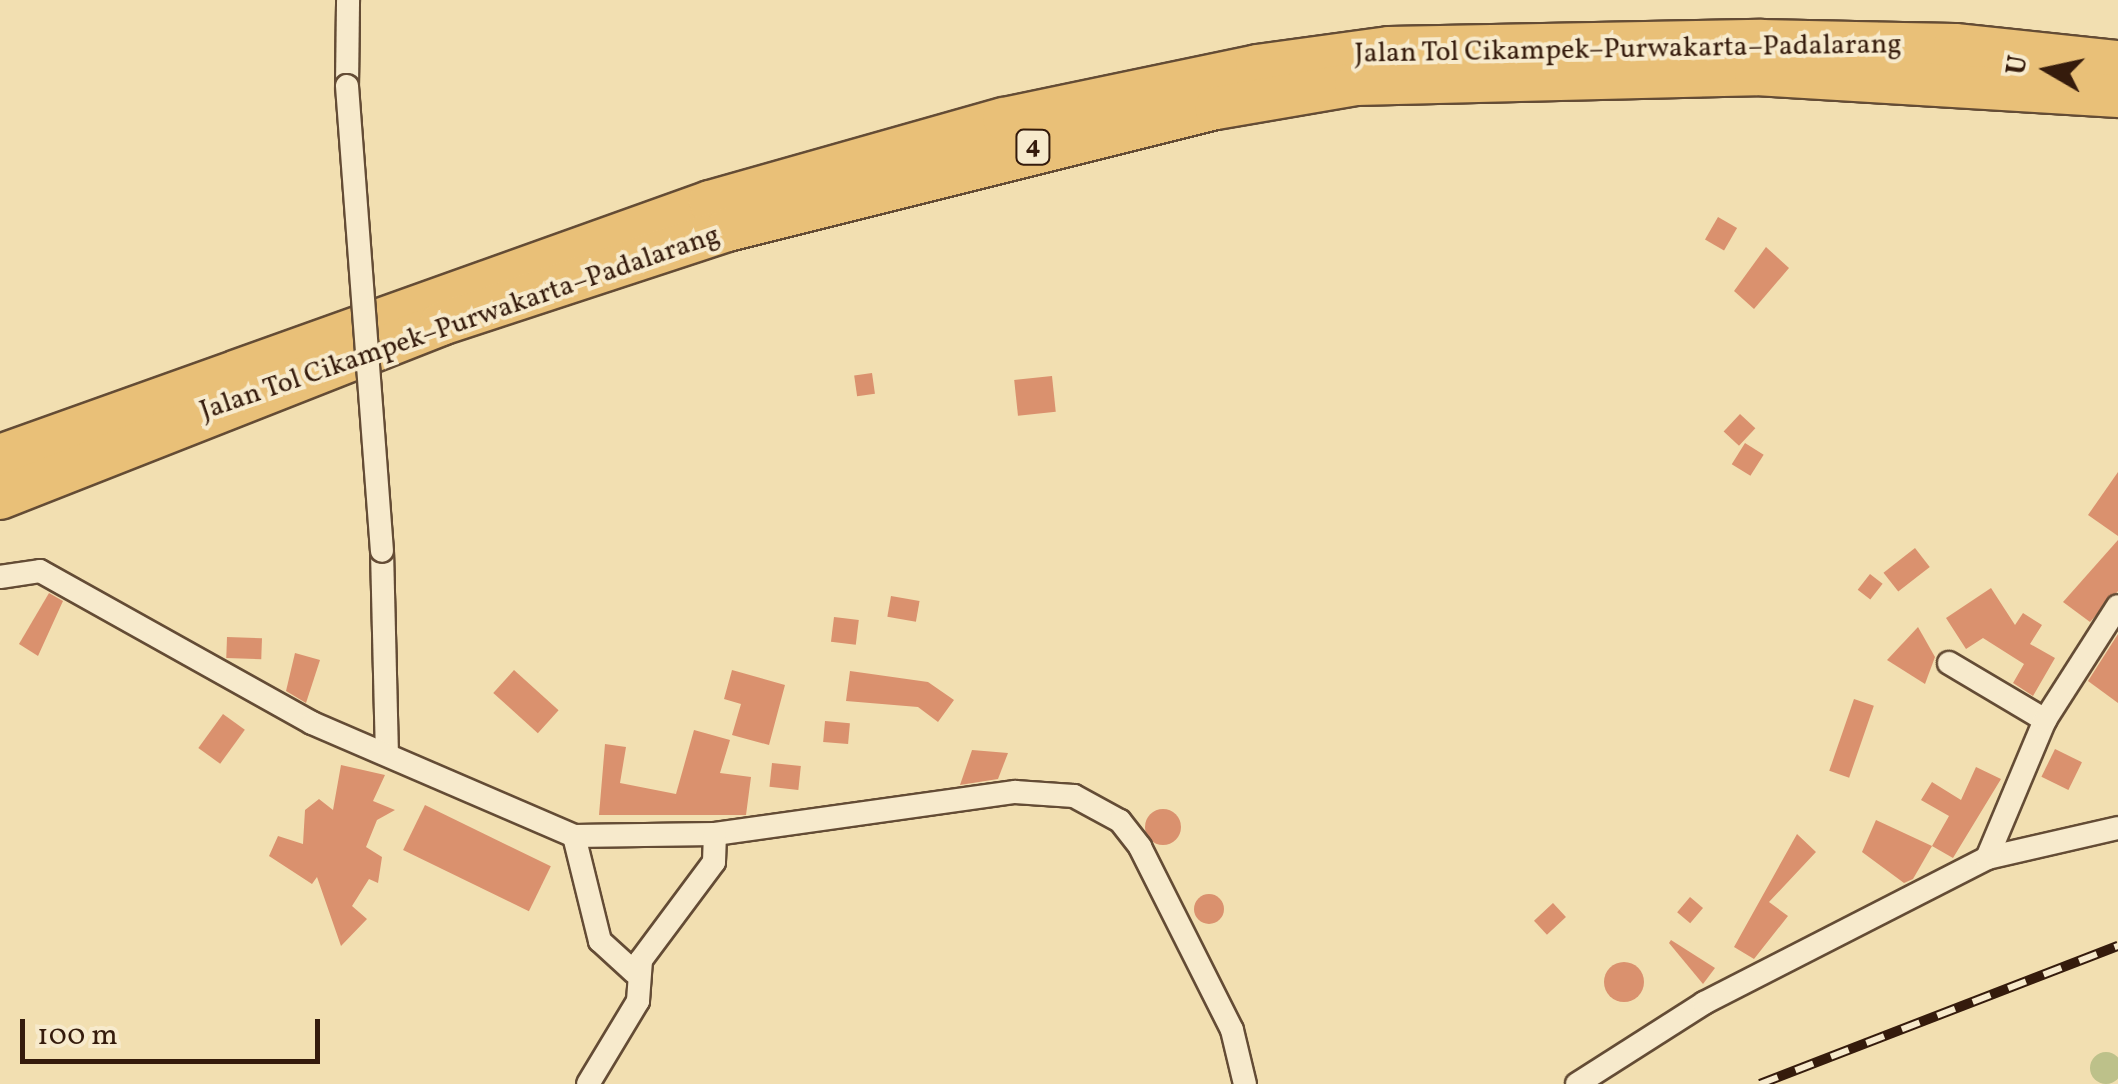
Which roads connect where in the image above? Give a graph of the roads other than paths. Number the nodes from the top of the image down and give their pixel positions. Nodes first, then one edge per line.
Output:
1 (348, 0) edge
2 (2118, 62) edge
3 (2118, 96) edge
4 (0, 456) edge
5 (0, 498) edge
6 (0, 577) edge
7 (2118, 606) edge
8 (1950, 663) dead end
9 (2045, 720) junction
10 (388, 754) junction
11 (2118, 828) edge
12 (716, 834) junction
13 (574, 836) junction
14 (1987, 858) junction
15 (636, 973) junction
16 (588, 1084) edge
17 (1244, 1084) edge
18 (1577, 1084) edge

1 - 10 street, bridge
2 - 4 highway, Jalan Tol Cikampek–Purwakarta–Padalarang / 4
3 - 5 highway, Jalan Tol Cikampek–Purwakarta–Padalarang / 4
6 - 10 street
7 - 9 street
8 - 9 street
9 - 14 street
10 - 13 street
11 - 14 street
12 - 13 street
12 - 15 street
12 - 17 street
13 - 15 street
14 - 18 street
15 - 16 street

